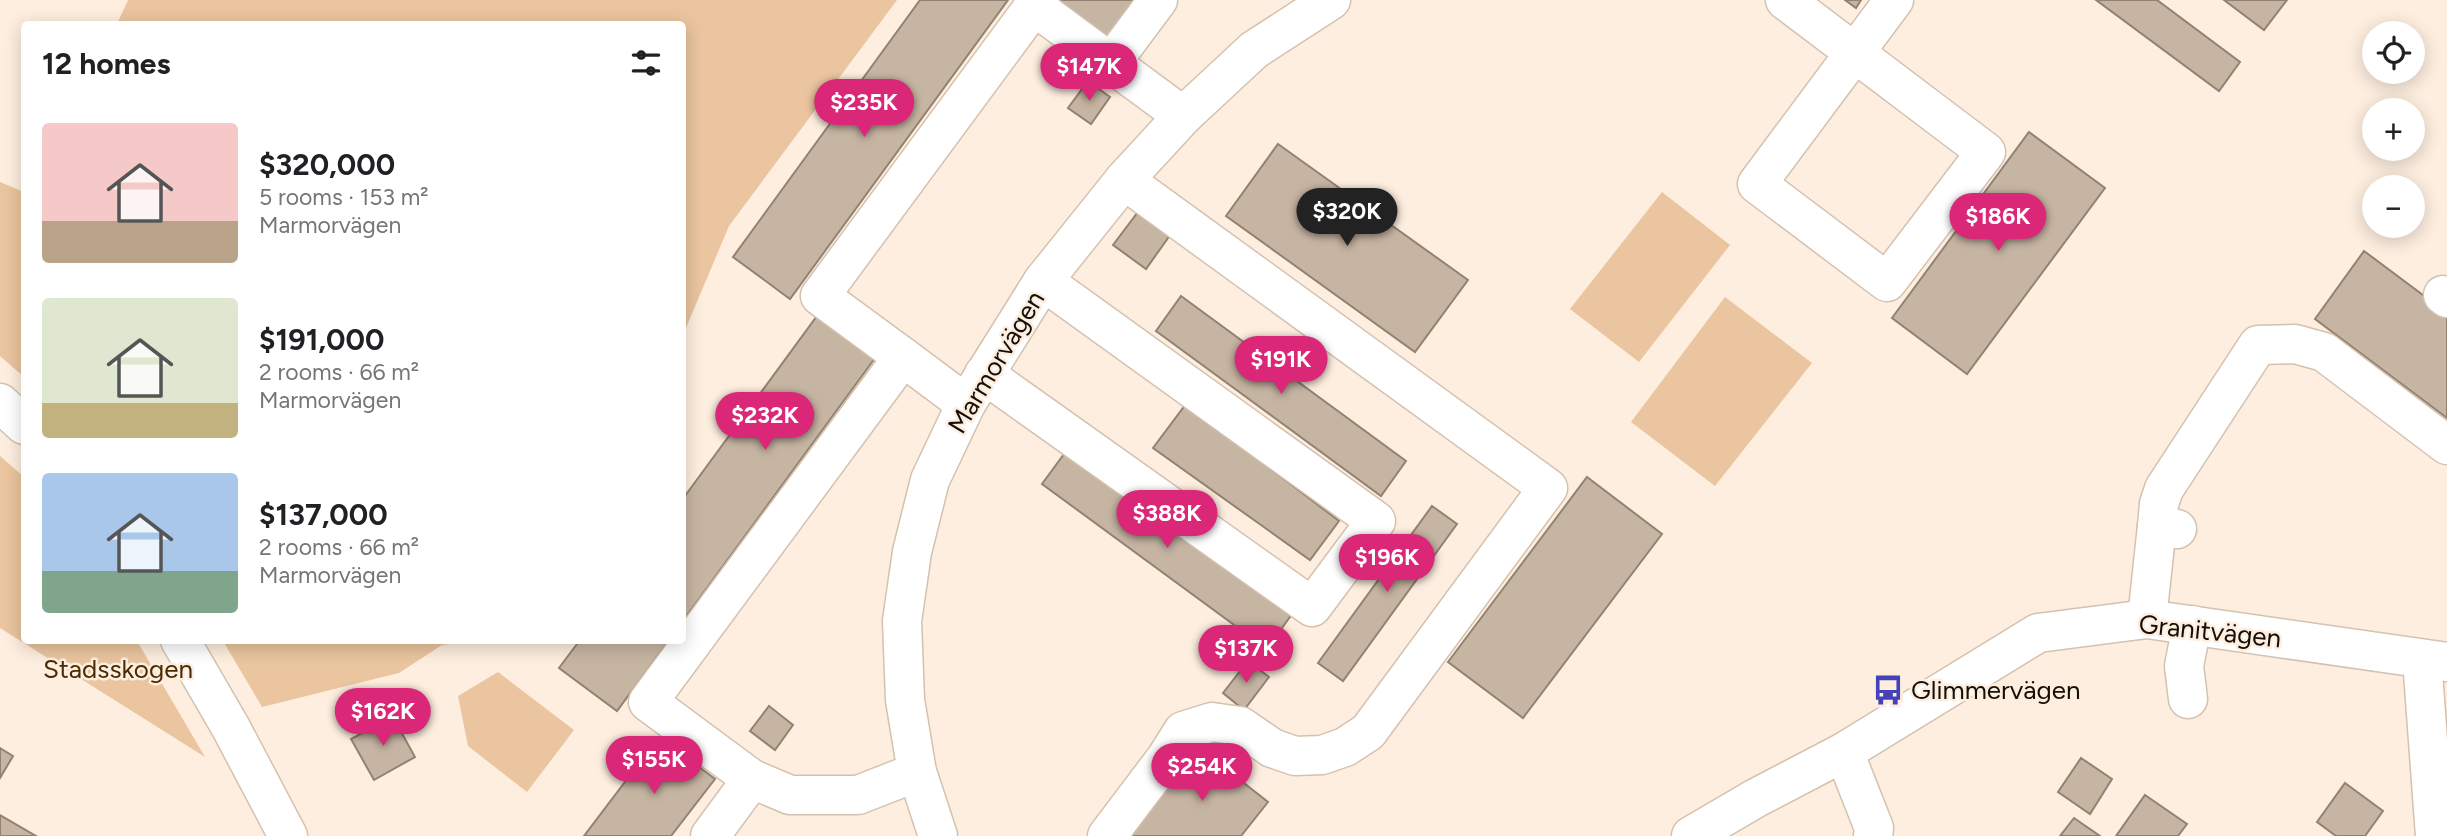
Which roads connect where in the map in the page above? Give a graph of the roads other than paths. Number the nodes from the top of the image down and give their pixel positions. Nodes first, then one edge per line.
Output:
1 (1158, 0) edge
2 (1331, 0) edge
3 (1785, 0) edge
4 (1894, 0) edge
5 (1856, 54) junction
6 (1091, 60) junction
7 (1183, 116) junction
8 (1124, 180) junction
9 (1043, 281) junction
10 (889, 337) junction
11 (975, 389) junction
12 (0, 403) edge
13 (21, 422) edge
14 (2447, 445) edge
15 (2147, 619) junction
16 (2192, 625) junction
17 (182, 644) edge
18 (2435, 660) edge
19 (2188, 699) dead end
20 (1844, 752) junction
21 (917, 772) junction
22 (752, 779) junction
23 (288, 836) edge
24 (710, 836) edge
25 (938, 836) edge
26 (1107, 836) edge
27 (1691, 836) edge
28 (1873, 836) edge
29 (2435, 836) edge

1 - 6 street
2 - 7 street, Marmorvägen
3 - 5 street
4 - 5 street
5 - 5 street
6 - 7 street
6 - 10 street
7 - 8 street, Marmorvägen
8 - 9 street, Marmorvägen
8 - 26 street
9 - 11 street, Marmorvägen
9 - 11 street
10 - 11 street
10 - 22 street
11 - 21 street, Marmorvägen
12 - 13 street
14 - 15 street
15 - 16 street, Granitvägen
15 - 20 street, Granitvägen
16 - 18 street, Granitvägen
16 - 19 street
17 - 23 street
18 - 29 street
20 - 27 street, Granitvägen
20 - 28 street
21 - 22 street
21 - 25 street, Marmorvägen
22 - 24 street

